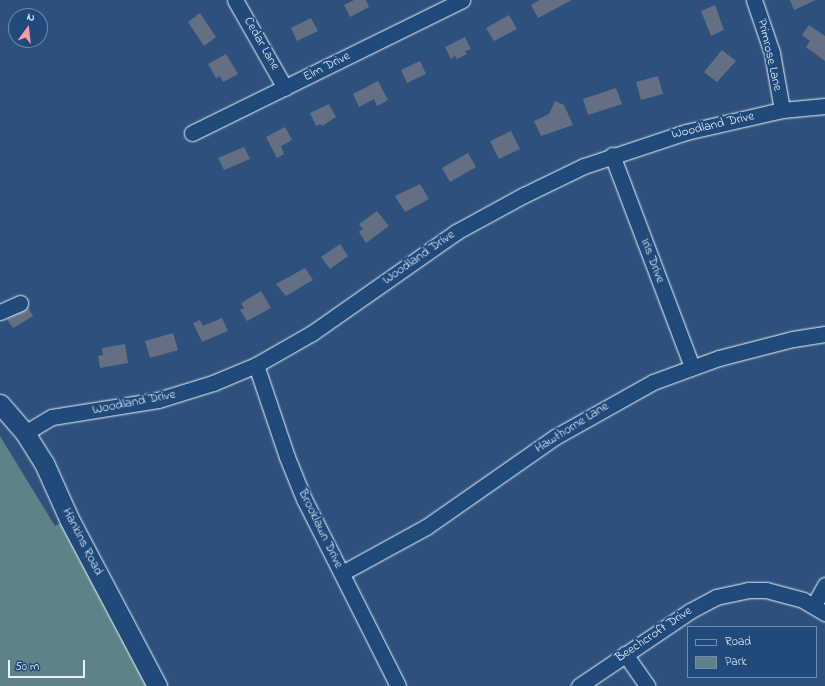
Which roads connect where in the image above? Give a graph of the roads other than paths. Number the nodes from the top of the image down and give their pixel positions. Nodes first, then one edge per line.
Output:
1 (235, 0) edge
2 (462, 0) edge
3 (754, 0) edge
4 (285, 88) junction
5 (825, 106) edge
6 (782, 110) junction
7 (192, 133) dead end
8 (612, 155) junction
9 (20, 303) dead end
10 (0, 312) edge
11 (825, 334) edge
12 (256, 366) junction
13 (692, 367) junction
14 (0, 404) edge
15 (25, 433) junction
16 (342, 573) junction
17 (825, 585) edge
18 (819, 609) edge
19 (625, 654) junction
20 (157, 686) edge
21 (398, 686) edge
22 (579, 686) edge
23 (647, 686) edge

1 - 4 street, Cedar Lane
2 - 4 street, Elm Drive
3 - 6 street, Primrose Lane
4 - 7 street, Elm Drive
5 - 6 street, Woodland Drive
6 - 8 street, Woodland Drive
8 - 12 street, Woodland Drive
8 - 13 street, Iris Drive
9 - 10 street
11 - 13 street, Hawthorne Lane
12 - 15 street, Woodland Drive
12 - 16 street, Brooklawn Drive
13 - 16 street, Hawthorne Lane
14 - 15 main road, Hankins Road
15 - 20 main road, Hankins Road
16 - 21 street, Brooklawn Drive
17 - 18 street
18 - 19 street, Beechcroft Drive
19 - 22 street, Beechcroft Drive
19 - 23 street

